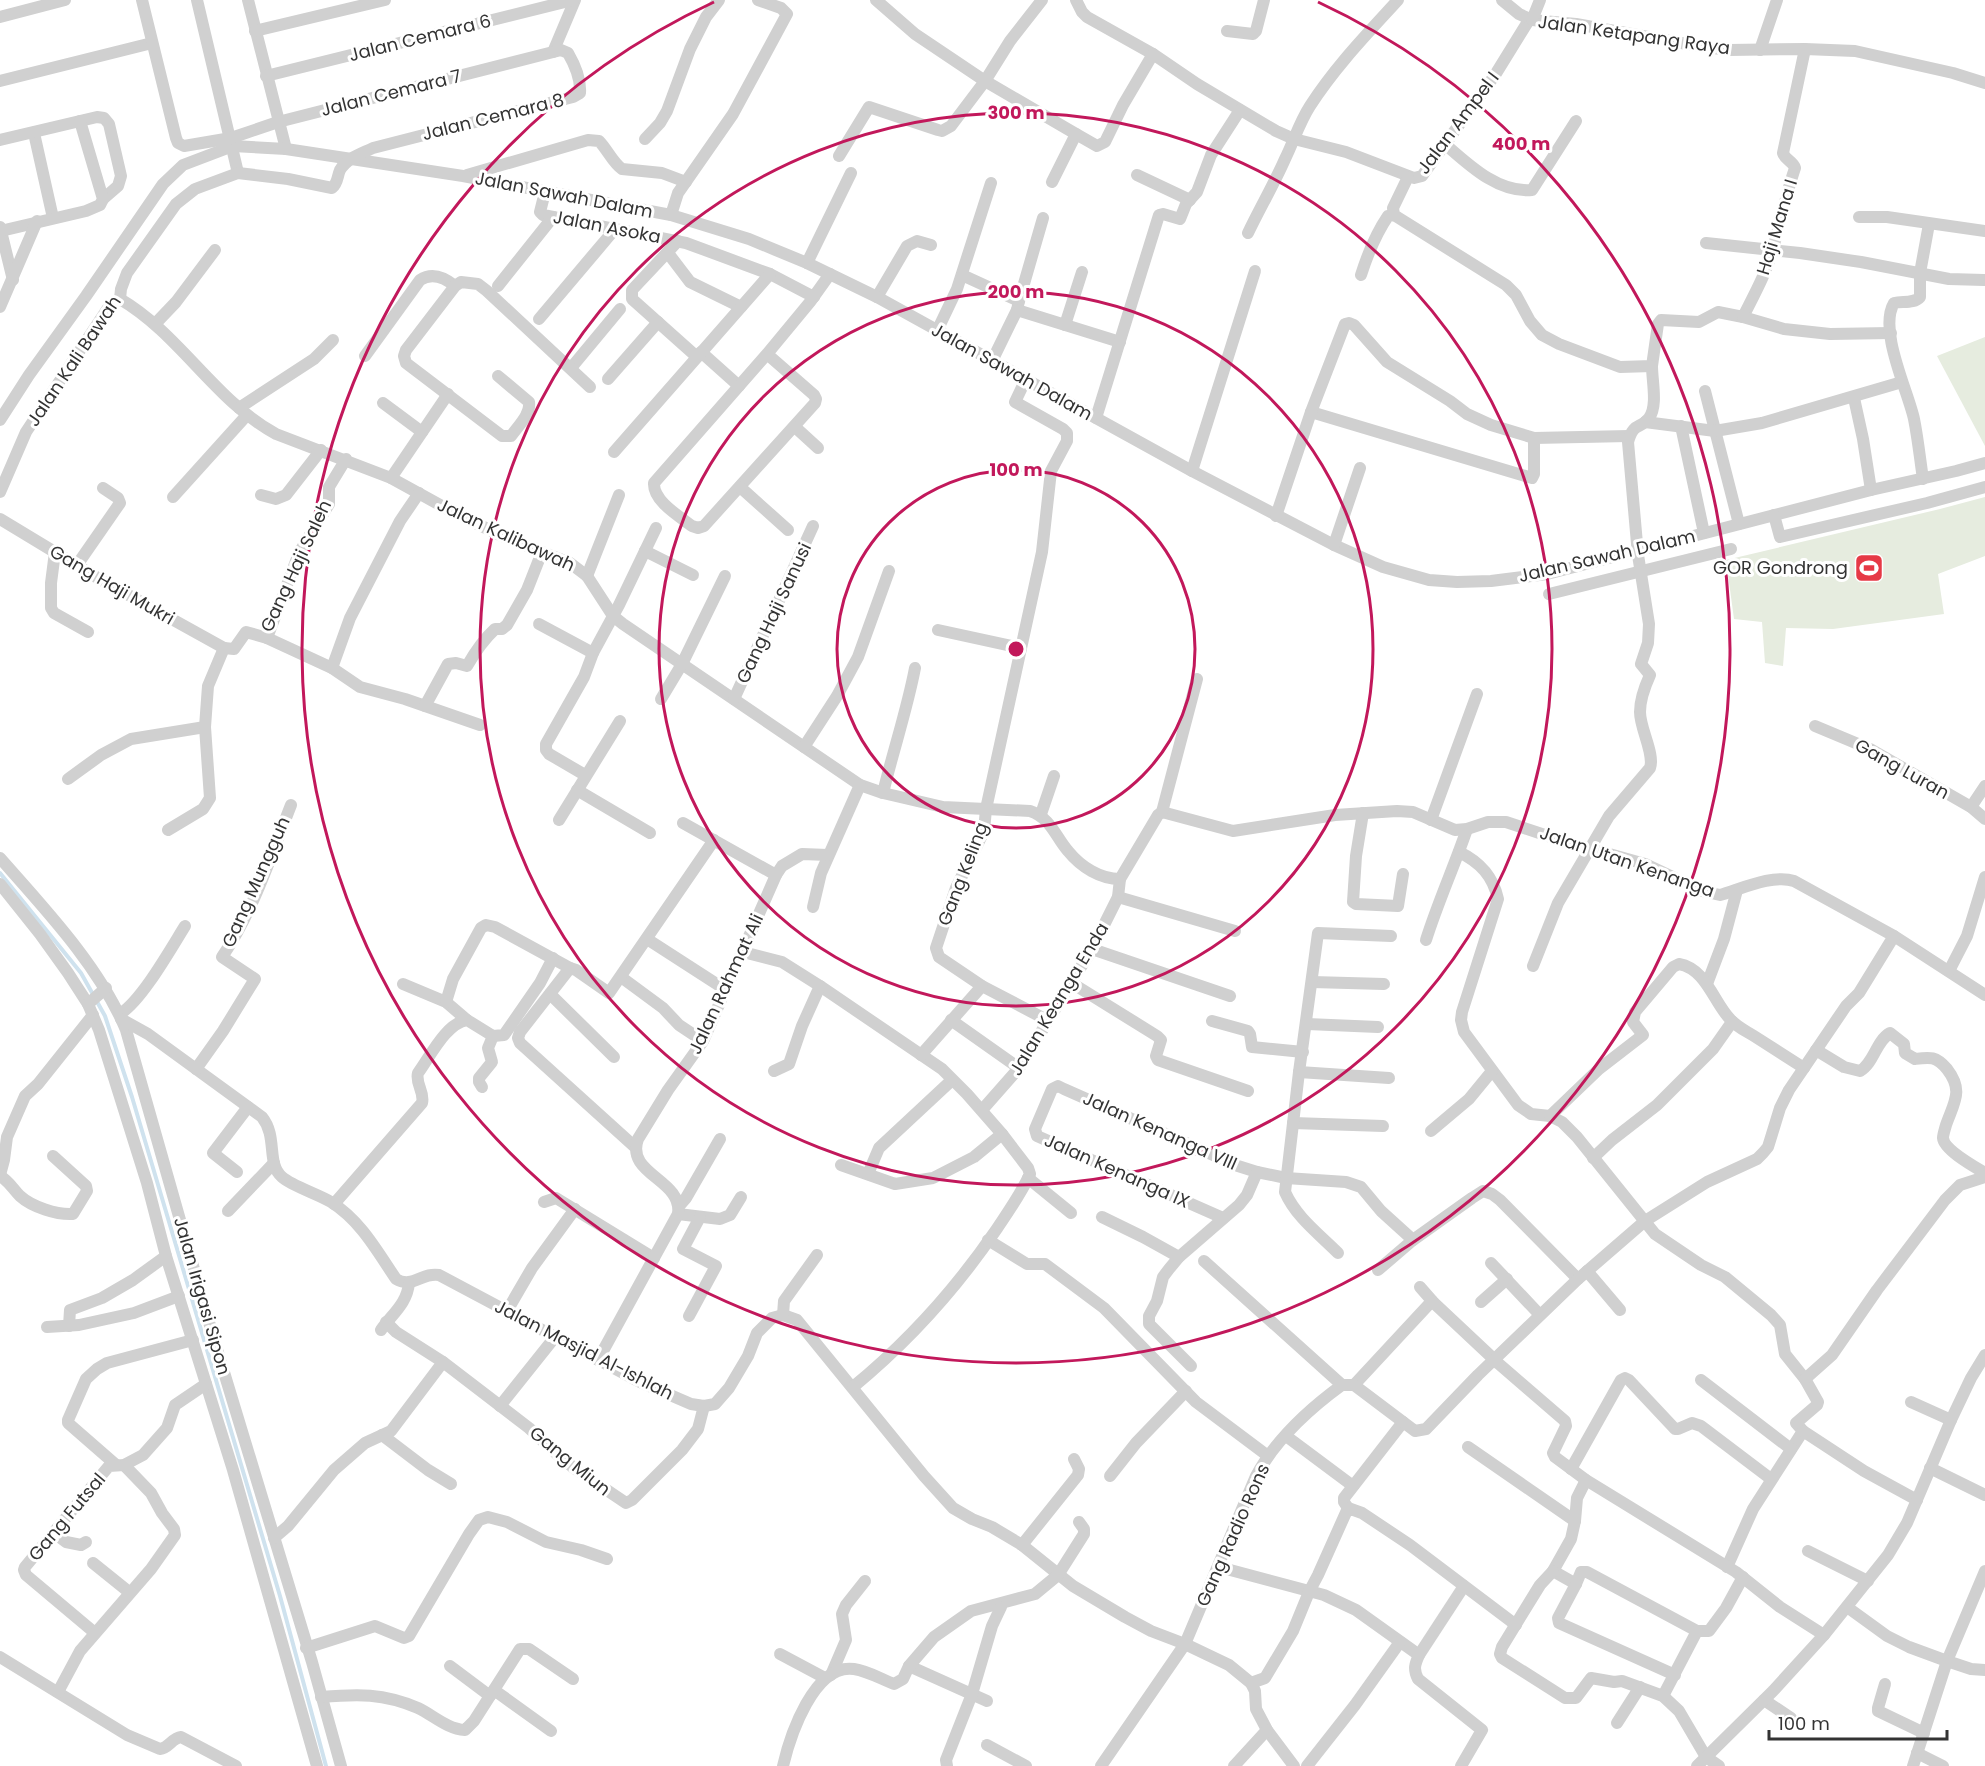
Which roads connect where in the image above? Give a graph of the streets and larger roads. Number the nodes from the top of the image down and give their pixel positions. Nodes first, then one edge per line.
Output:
1 (65, 0) edge
2 (142, 0) edge
3 (197, 0) edge
4 (248, 0) edge
5 (385, 0) edge
6 (523, 0) edge
7 (574, 0) edge
8 (719, 0) edge
9 (758, 0) edge
10 (876, 0) edge
11 (1042, 0) edge
12 (1076, 0) edge
13 (1264, 0) edge
14 (1398, 0) edge
15 (1502, 0) edge
16 (1540, 0) edge
17 (1778, 0) edge
18 (531, 11) junction
19 (0, 17) edge
20 (1531, 20) junction
21 (255, 31) junction
22 (1227, 31) dead end
23 (152, 43) junction
24 (1805, 49) junction
25 (1760, 50) junction
26 (553, 52) junction
27 (1153, 54) junction
28 (266, 76) junction
29 (0, 81) edge
30 (985, 81) junction
31 (1985, 83) edge
32 (1240, 110) junction
33 (80, 121) junction
34 (1576, 121) dead end
35 (278, 122) junction
36 (34, 133) junction
37 (1076, 134) junction
38 (645, 139) dead end
39 (1294, 139) junction
40 (0, 140) edge
41 (1445, 144) junction
42 (286, 149) junction
43 (235, 155) junction
44 (839, 156) dead end
45 (351, 159) junction
46 (851, 172) dead end
47 (1137, 175) dead end
48 (463, 176) junction
49 (1408, 177) junction
50 (686, 182) junction
51 (1052, 182) dead end
52 (991, 183) dead end
53 (103, 199) junction
54 (543, 199) junction
55 (1190, 200) junction
56 (1394, 214) junction
57 (671, 215) junction
58 (553, 217) junction
59 (1859, 217) dead end
60 (53, 218) junction
61 (1043, 218) dead end
62 (38, 221) junction
63 (1929, 224) junction
64 (1, 229) edge
65 (615, 229) junction
66 (1985, 231) edge
67 (1248, 233) dead end
68 (678, 241) junction
69 (1706, 243) dead end
70 (931, 244) dead end
71 (215, 250) dead end
72 (1773, 250) junction
73 (668, 253) junction
74 (807, 262) junction
75 (1255, 271) dead end
76 (1082, 272) dead end
77 (770, 273) junction
78 (1920, 273) junction
79 (962, 275) junction
80 (1361, 275) dead end
81 (829, 276) junction
82 (13, 280) junction
83 (1985, 280) edge
84 (455, 286) junction
85 (498, 286) dead end
86 (816, 294) junction
87 (877, 297) junction
88 (120, 299) junction
89 (1018, 305) junction
90 (0, 307) edge
91 (741, 307) junction
92 (620, 309) dead end
93 (1743, 316) junction
94 (539, 319) dead end
95 (658, 322) junction
96 (155, 324) junction
97 (1065, 325) junction
98 (937, 331) junction
99 (1891, 333) junction
100 (333, 340) dead end
101 (1120, 342) junction
102 (767, 354) junction
103 (699, 355) junction
104 (365, 356) dead end
105 (992, 361) junction
106 (1652, 366) junction
107 (571, 368) junction
108 (498, 376) dead end
109 (608, 379) dead end
110 (1025, 380) junction
111 (1902, 382) junction
112 (739, 386) junction
113 (590, 387) dead end
114 (1705, 391) dead end
115 (448, 394) junction
116 (1854, 398) junction
117 (383, 403) dead end
118 (243, 412) junction
119 (1311, 412) junction
120 (1096, 418) junction
121 (0, 420) edge
122 (1645, 422) junction
123 (1681, 426) junction
124 (795, 427) junction
125 (1715, 431) junction
126 (422, 432) junction
127 (1629, 436) junction
128 (1534, 438) junction
129 (818, 448) dead end
130 (321, 450) junction
131 (614, 452) dead end
132 (346, 459) junction
133 (1985, 463) edge
134 (1360, 468) dead end
135 (1192, 471) junction
136 (391, 478) junction
137 (1923, 479) junction
138 (740, 487) junction
139 (1985, 487) edge
140 (103, 488) dead end
141 (1870, 490) junction
142 (0, 492) edge
143 (418, 493) junction
144 (261, 495) dead end
145 (619, 495) dead end
146 (173, 497) dead end
147 (1276, 516) junction
148 (0, 519) edge
149 (1739, 524) junction
150 (813, 526) dead end
151 (1777, 526) junction
152 (656, 528) dead end
153 (788, 530) dead end
154 (1704, 533) junction
155 (1334, 545) junction
156 (1731, 549) dead end
157 (645, 551) junction
158 (56, 552) junction
159 (542, 552) junction
160 (1639, 561) junction
161 (77, 565) junction
162 (889, 571) dead end
163 (693, 575) dead end
164 (587, 576) junction
165 (725, 576) dead end
166 (1549, 594) dead end
167 (613, 615) junction
168 (539, 624) dead end
169 (938, 630) dead end
170 (88, 632) dead end
171 (267, 638) junction
172 (224, 648) junction
173 (1021, 648) junction
174 (593, 653) junction
175 (682, 664) junction
176 (332, 668) junction
177 (915, 668) dead end
178 (1197, 680) dead end
179 (1477, 694) dead end
180 (661, 699) dead end
181 (734, 699) junction
182 (425, 706) junction
183 (620, 721) dead end
184 (480, 725) dead end
185 (1815, 726) dead end
186 (205, 727) junction
187 (804, 747) junction
188 (585, 775) junction
189 (1054, 776) dead end
190 (68, 779) dead end
191 (860, 785) junction
192 (1985, 786) edge
193 (577, 790) junction
194 (883, 793) junction
195 (291, 805) dead end
196 (1971, 807) junction
197 (986, 809) junction
198 (1162, 812) junction
199 (1363, 813) junction
200 (1041, 814) junction
201 (1985, 819) edge
202 (559, 820) dead end
203 (1431, 820) junction
204 (683, 823) dead end
205 (168, 830) dead end
206 (1467, 830) junction
207 (650, 833) dead end
208 (714, 840) junction
209 (1591, 848) junction
210 (1459, 852) junction
211 (828, 855) junction
212 (0, 858) edge
213 (1403, 874) dead end
214 (776, 875) junction
215 (1985, 877) edge
216 (1120, 879) junction
217 (0, 884) edge
218 (1737, 890) junction
219 (1118, 897) junction
220 (813, 906) dead end
221 (185, 926) dead end
222 (1235, 932) dead end
223 (1391, 936) dead end
224 (1894, 936) junction
225 (647, 939) junction
226 (1426, 940) dead end
227 (1092, 949) junction
228 (743, 952) junction
229 (553, 958) junction
230 (1533, 966) dead end
231 (570, 968) junction
232 (1949, 971) junction
233 (621, 977) junction
234 (1070, 982) junction
235 (1312, 982) junction
236 (403, 984) dead end
237 (1384, 984) dead end
238 (1707, 984) junction
239 (820, 986) junction
240 (982, 986) junction
241 (726, 990) junction
242 (550, 994) junction
243 (1985, 995) edge
244 (1230, 996) dead end
245 (97, 1000) junction
246 (446, 1002) junction
247 (121, 1017) junction
248 (467, 1020) junction
249 (951, 1020) junction
250 (1047, 1020) junction
251 (1212, 1021) dead end
252 (1732, 1022) junction
253 (1307, 1024) junction
254 (1378, 1027) dead end
255 (493, 1036) junction
256 (704, 1041) junction
257 (1816, 1050) junction
258 (1300, 1052) junction
259 (921, 1055) junction
260 (614, 1057) dead end
261 (196, 1068) junction
262 (1019, 1068) junction
263 (1804, 1068) junction
264 (774, 1071) dead end
265 (1492, 1071) junction
266 (1299, 1072) junction
267 (1389, 1078) dead end
268 (952, 1080) junction
269 (482, 1087) dead end
270 (1064, 1089) joint
271 (1248, 1091) dead end
272 (248, 1107) junction
273 (982, 1110) junction
274 (1550, 1116) junction
275 (1293, 1123) junction
276 (1383, 1126) dead end
277 (1431, 1131) dead end
278 (1002, 1134) junction
279 (720, 1138) dead end
280 (635, 1147) junction
281 (53, 1156) dead end
282 (1593, 1158) junction
283 (274, 1163) junction
284 (841, 1165) dead end
285 (237, 1172) dead end
286 (868, 1174) junction
287 (0, 1175) edge
288 (1271, 1175) junction
289 (1985, 1175) edge
290 (1028, 1178) junction
291 (741, 1197) dead end
292 (544, 1202) dead end
293 (333, 1204) junction
294 (575, 1209) junction
295 (679, 1210) junction
296 (228, 1211) dead end
297 (1071, 1213) dead end
298 (700, 1217) junction
299 (1102, 1217) dead end
300 (1223, 1218) junction
301 (1645, 1221) junction
302 (988, 1240) junction
303 (1413, 1240) junction
304 (1338, 1252) dead end
305 (816, 1255) dead end
306 (166, 1256) junction
307 (1179, 1257) junction
308 (654, 1258) junction
309 (1204, 1261) dead end
310 (1491, 1263) dead end
311 (1378, 1270) dead end
312 (1582, 1275) junction
313 (1507, 1279) junction
314 (409, 1283) junction
315 (1420, 1287) dead end
316 (179, 1296) junction
317 (1432, 1301) junction
318 (1481, 1302) dead end
319 (1620, 1310) dead end
320 (507, 1311) junction
321 (783, 1315) junction
322 (1540, 1315) junction
323 (689, 1316) dead end
324 (69, 1326) junction
325 (46, 1328) dead end
326 (555, 1336) junction
327 (193, 1340) junction
328 (1985, 1355) edge
329 (1495, 1359) junction
330 (598, 1360) junction
331 (443, 1362) junction
332 (1191, 1366) dead end
333 (1805, 1379) junction
334 (1701, 1380) dead end
335 (206, 1384) junction
336 (1348, 1385) junction
337 (853, 1387) junction
338 (1186, 1391) junction
339 (1911, 1401) dead end
340 (500, 1406) junction
341 (704, 1406) junction
342 (1951, 1420) junction
343 (1403, 1422) junction
344 (1803, 1431) junction
345 (382, 1435) junction
346 (1286, 1436) junction
347 (1468, 1447) dead end
348 (1791, 1449) junction
349 (1268, 1456) junction
350 (1074, 1459) dead end
351 (119, 1465) junction
352 (1570, 1468) junction
353 (1930, 1468) junction
354 (1110, 1476) dead end
355 (1771, 1479) junction
356 (1586, 1480) junction
357 (451, 1484) dead end
358 (1353, 1486) junction
359 (1985, 1495) edge
360 (1917, 1500) junction
361 (1348, 1508) junction
362 (1575, 1521) junction
363 (1079, 1522) dead end
364 (54, 1533) junction
365 (274, 1538) junction
366 (86, 1542) dead end
367 (1022, 1545) junction
368 (1808, 1551) dead end
369 (607, 1559) dead end
370 (93, 1563) dead end
371 (1219, 1567) junction
372 (1727, 1567) junction
373 (1552, 1571) junction
374 (1985, 1571) edge
375 (1058, 1575) junction
376 (1743, 1577) junction
377 (865, 1581) dead end
378 (1868, 1581) junction
379 (1576, 1584) junction
380 (1464, 1586) junction
381 (129, 1592) junction
382 (1309, 1592) junction
383 (1847, 1606) junction
384 (1000, 1607) dead end
385 (1516, 1625) junction
386 (1697, 1631) junction
387 (95, 1633) junction
388 (1824, 1635) junction
389 (1400, 1642) junction
390 (1185, 1644) junction
391 (306, 1648) junction
392 (780, 1654) dead end
393 (1419, 1654) junction
394 (0, 1657) edge
395 (1947, 1661) junction
396 (450, 1666) dead end
397 (909, 1666) junction
398 (1985, 1670) edge
399 (1675, 1675) junction
400 (828, 1676) junction
401 (573, 1679) dead end
402 (1251, 1683) junction
403 (1885, 1684) dead end
404 (1640, 1687) junction
405 (58, 1692) junction
406 (492, 1693) junction
407 (972, 1694) junction
408 (1662, 1696) junction
409 (321, 1697) junction
410 (1764, 1700) junction
411 (987, 1701) dead end
412 (1791, 1718) dead end
413 (1617, 1723) dead end
414 (551, 1731) dead end
415 (1267, 1731) junction
416 (1924, 1733) junction
417 (987, 1745) dead end
418 (1917, 1753) junction
419 (1702, 1761) edge
420 (236, 1766) edge
421 (317, 1766) edge
422 (341, 1766) edge
423 (783, 1766) edge
424 (947, 1766) edge
425 (1026, 1766) edge
426 (1101, 1766) edge
427 (1234, 1766) edge
428 (1294, 1766) edge
429 (1307, 1766) edge
430 (1461, 1766) edge
431 (1719, 1766) edge
432 (1913, 1766) edge
433 (1943, 1766) edge

1 - 19 street
2 - 23 street
3 - 43 street
4 - 21 street
5 - 21 street
6 - 18 street
7 - 18 street, Jalan Cemara 6
7 - 26 street
8 - 38 street
9 - 50 street
10 - 30 street
11 - 30 street
12 - 27 street, Jalan Ampel I
13 - 22 street
14 - 39 street
15 - 20 street, Jalan Ketapang Raya
16 - 20 street, Jalan Ampel I
17 - 25 street
18 - 28 street, Jalan Cemara 6
20 - 25 street, Jalan Ketapang Raya
20 - 41 street, Jalan Ampel I
21 - 28 street
23 - 29 street
23 - 43 street
24 - 25 street, Jalan Ketapang Raya
24 - 31 street, Jalan Ketapang Raya
24 - 72 street, Haji Mana I
26 - 35 street, Jalan Cemara 7
26 - 45 street, Jalan Cemara 8
27 - 32 street, Jalan Ampel I
27 - 37 street
28 - 35 street
30 - 37 street
30 - 44 street
32 - 39 street, Jalan Ampel I
32 - 55 street
33 - 36 street
33 - 53 street
33 - 53 street
34 - 41 street
35 - 42 street
35 - 43 street, Jalan Cemara 7
36 - 40 street
36 - 60 street
37 - 51 street
39 - 49 street, Jalan Ampel I
39 - 67 street
41 - 49 street, Jalan Ampel I
42 - 43 street, Jalan Sawah Dalam
42 - 45 street, Jalan Sawah Dalam
43 - 45 street
43 - 88 street, Jalan Kali Bawah
43 - 121 street
45 - 48 street, Jalan Sawah Dalam
46 - 74 street
47 - 55 street
48 - 50 street
48 - 54 street, Jalan Sawah Dalam
49 - 56 street
50 - 57 street
52 - 79 street
53 - 60 street
54 - 57 street, Jalan Sawah Dalam
54 - 58 street, Jalan Asoka
55 - 101 street
56 - 80 street
56 - 106 street
57 - 74 street, Jalan Sawah Dalam
58 - 65 street, Jalan Asoka
58 - 85 street
59 - 63 street
60 - 62 street
61 - 89 street
62 - 64 street
62 - 82 street
63 - 66 street
63 - 78 street
64 - 82 street
65 - 68 street, Jalan Asoka
65 - 94 street
68 - 73 street, Jalan Asoka
68 - 77 street, Jalan Asoka
69 - 72 street
70 - 87 street
71 - 96 street
72 - 78 street
72 - 93 street, Haji Mana I
73 - 91 street
73 - 95 street, Jalan Asoka
74 - 81 street, Jalan Sawah Dalam
75 - 135 street
76 - 97 street
77 - 86 street, Jalan Asoka
77 - 91 street
78 - 83 street
78 - 99 street
79 - 89 street
79 - 98 street
81 - 86 street
81 - 87 street, Jalan Sawah Dalam
82 - 90 street
84 - 104 street
84 - 107 street
84 - 115 street
86 - 102 street
87 - 98 street, Jalan Sawah Dalam
88 - 96 street, Jalan Kalibawah
88 - 142 street, Jalan Kali Bawah
89 - 97 street
89 - 105 street
91 - 103 street
92 - 107 street
93 - 99 street
93 - 106 street
95 - 103 street
95 - 109 street
96 - 118 street, Jalan Kalibawah
97 - 101 street
98 - 105 street, Jalan Sawah Dalam
99 - 111 street
100 - 118 street
101 - 120 street
102 - 112 street
102 - 124 street
103 - 112 street
103 - 131 street
105 - 110 street, Jalan Sawah Dalam
106 - 122 street
107 - 113 street
108 - 115 street
110 - 120 street, Jalan Sawah Dalam
110 - 173 street, Gang Keling
111 - 116 street
111 - 137 street
112 - 138 street
114 - 125 street
115 - 126 street
116 - 125 street
116 - 141 street
117 - 126 street
118 - 130 street, Jalan Kalibawah
118 - 146 street
119 - 128 street
119 - 128 street
119 - 147 street
120 - 135 street, Jalan Sawah Dalam
122 - 123 street
122 - 127 street
123 - 125 street
123 - 154 street
124 - 129 street
124 - 138 street
125 - 149 street
126 - 136 street
127 - 128 street
127 - 160 street
130 - 132 street, Jalan Kalibawah
130 - 144 street
132 - 136 street, Jalan Kalibawah
132 - 171 street, Gang Haji Saleh
133 - 137 street
134 - 155 street
135 - 147 street, Jalan Sawah Dalam
136 - 143 street, Jalan Kalibawah
137 - 141 street
138 - 153 street
139 - 151 street
140 - 161 street
141 - 151 street
143 - 159 street, Jalan Kalibawah
143 - 176 street
145 - 164 street
147 - 155 street, Jalan Sawah Dalam
148 - 158 street, Gang Haji Mukri
149 - 151 street, Jalan Sawah Dalam
149 - 154 street, Jalan Sawah Dalam
150 - 181 street, Gang Haji Sanusi
152 - 157 street
154 - 160 street, Jalan Sawah Dalam
155 - 160 street, Jalan Sawah Dalam
156 - 160 street
157 - 163 street
157 - 167 street
158 - 161 street, Gang Haji Mukri
158 - 170 street
159 - 164 street, Jalan Kalibawah
159 - 182 street
160 - 166 street
160 - 209 street
161 - 172 street, Gang Haji Mukri
162 - 187 street
164 - 167 street, Jalan Kalibawah
165 - 175 street
167 - 174 street
167 - 175 street, Jalan Kalibawah
168 - 174 street
169 - 173 street
171 - 172 street, Gang Haji Saleh
171 - 176 street
172 - 186 street
173 - 197 street, Gang Keling
174 - 188 street
175 - 180 street
175 - 181 street, Jalan Kalibawah
176 - 182 street
177 - 194 street
178 - 198 street
179 - 203 street
181 - 187 street, Jalan Kalibawah
182 - 184 street
183 - 188 street
185 - 196 street, Gang Luran
186 - 190 street
186 - 205 street
187 - 191 street, Jalan Kalibawah
188 - 193 street
189 - 200 street
191 - 194 street, Jalan Kalibawah
191 - 211 street
192 - 196 street
193 - 202 street
193 - 207 street
194 - 197 street, Jalan Kalibawah
195 - 261 street, Gang Mungguh
196 - 201 street, Gang Luran
197 - 200 street
197 - 240 street, Gang Keling
198 - 199 street, Jalan Utan Kenanga
198 - 216 street
199 - 203 street, Jalan Utan Kenanga
199 - 213 street
200 - 216 street
203 - 206 street, Jalan Utan Kenanga
204 - 208 street
206 - 209 street, Jalan Utan Kenanga
206 - 210 street
208 - 214 street
208 - 225 street
209 - 218 street, Jalan Utan Kenanga
209 - 230 street
210 - 226 street
210 - 265 street
211 - 214 street, Jalan Rahmat Ali
211 - 220 street
212 - 245 street, Jalan Irigasi Sipon
214 - 228 street, Jalan Rahmat Ali
215 - 232 street
216 - 219 street, Jalan Keanga Enda
217 - 245 street, Jalan Irigasi Sipon
218 - 224 street, Jalan Utan Kenanga
218 - 238 street
219 - 222 street
219 - 227 street, Jalan Keanga Enda
221 - 247 street
223 - 235 street
224 - 232 street, Jalan Utan Kenanga
224 - 257 street
225 - 233 street
225 - 241 street
227 - 234 street, Jalan Keanga Enda
227 - 244 street
228 - 239 street
228 - 241 street, Jalan Rahmat Ali
229 - 231 street
229 - 246 street
229 - 255 street
231 - 233 street
231 - 242 street
232 - 243 street, Jalan Utan Kenanga
233 - 256 street
234 - 250 street, Jalan Keanga Enda
234 - 271 street
235 - 237 street
235 - 253 street
236 - 246 street
238 - 252 street
238 - 274 street
239 - 259 street
239 - 264 street
240 - 249 street
240 - 250 street, Gang Keling
241 - 256 street, Jalan Rahmat Ali
242 - 260 street
242 - 280 street
245 - 247 street, Jalan Irigasi Sipon
245 - 287 street
245 - 306 street, Jalan Irigasi Sipon
246 - 248 street
247 - 261 street
247 - 365 street, Jalan Irigasi Sipon
248 - 255 street
248 - 293 street
249 - 259 street
249 - 262 street
250 - 262 street, Jalan Keanga Enda
251 - 258 street
252 - 263 street
252 - 282 street
253 - 254 street
253 - 258 street
255 - 269 street
256 - 280 street, Jalan Rahmat Ali
257 - 263 street
257 - 289 street
258 - 266 street
259 - 268 street
261 - 272 street
262 - 273 street, Jalan Keanga Enda
263 - 301 street
265 - 274 street
265 - 277 street
266 - 267 street
266 - 275 street
268 - 273 street
268 - 286 street
270 - 288 street, Jalan Kenanga VIII
270 - 300 street, Jalan Kenanga IX
272 - 283 street
272 - 285 street
273 - 278 street
274 - 282 street
275 - 276 street
275 - 288 street
278 - 286 street
278 - 290 street
279 - 295 street
280 - 295 street
281 - 287 street
282 - 301 street
283 - 293 street
283 - 296 street
284 - 286 street
288 - 300 street, Jalan Kenanga VIII
288 - 303 street
288 - 304 street
289 - 333 street
290 - 297 street
290 - 302 street
291 - 298 street
292 - 294 street
293 - 314 street
294 - 308 street
294 - 320 street
295 - 298 street
295 - 308 street
298 - 323 street
299 - 307 street
300 - 307 street, Jalan Kenanga VIII
301 - 312 street
301 - 333 street
302 - 337 street
302 - 338 street
303 - 311 street
303 - 312 street
305 - 321 street
306 - 316 street, Jalan Irigasi Sipon
306 - 324 street
307 - 332 street, Jalan Kenanga VIII
308 - 330 street
309 - 336 street
310 - 313 street
312 - 319 street
312 - 322 street
313 - 318 street
313 - 322 street
314 - 320 street, Jalan Masjid Al-Ishlah
314 - 331 street
315 - 317 street
316 - 324 street
316 - 327 street, Jalan Irigasi Sipon
317 - 329 street
317 - 336 street, Gang Radio Rons
320 - 326 street, Jalan Masjid Al-Ishlah
321 - 337 street
321 - 341 street
322 - 329 street
324 - 325 street
326 - 330 street, Jalan Masjid Al-Ishlah
326 - 340 street
327 - 335 street, Jalan Irigasi Sipon
327 - 351 street
328 - 342 street
329 - 343 street
329 - 352 street
330 - 341 street, Jalan Masjid Al-Ishlah
331 - 340 street
331 - 345 street
333 - 344 street
334 - 348 street
335 - 351 street, Gang Futsal
335 - 421 street, Jalan Irigasi Sipon
336 - 343 street
336 - 346 street, Gang Radio Rons
337 - 367 street
338 - 349 street
338 - 354 street
339 - 342 street
340 - 341 street, Gang Miun
342 - 353 street
343 - 358 street
344 - 348 street
344 - 360 street
345 - 357 street
345 - 365 street
346 - 349 street, Gang Radio Rons
346 - 358 street
347 - 362 street
348 - 355 street
349 - 371 street, Gang Radio Rons
350 - 367 street
351 - 364 street, Gang Futsal
351 - 381 street
352 - 355 street
352 - 356 street
353 - 359 street
353 - 360 street
355 - 372 street
356 - 362 street
356 - 372 street
358 - 361 street
360 - 378 street
361 - 380 street
361 - 382 street
362 - 373 street
363 - 375 street
364 - 366 street
364 - 387 street, Gang Futsal
365 - 391 street, Jalan Irigasi Sipon
367 - 375 street
368 - 378 street
369 - 391 street
370 - 381 street
371 - 382 street
371 - 390 street, Gang Radio Rons
372 - 376 street
373 - 379 street
373 - 385 street
374 - 395 street
375 - 390 street
375 - 397 street
376 - 386 street
376 - 388 street
377 - 400 street
378 - 383 street
379 - 386 street
379 - 399 street
380 - 385 street
380 - 393 street
381 - 387 street
382 - 389 street
382 - 402 street
383 - 388 street
383 - 395 street
384 - 407 street
385 - 404 street
386 - 399 street
387 - 405 street
388 - 410 street
389 - 393 street
389 - 429 street
390 - 402 street
390 - 426 street, Gang Radio Rons
391 - 409 street, Jalan Irigasi Sipon
392 - 400 street
393 - 430 street
394 - 405 street
395 - 398 street
395 - 416 street
396 - 406 street
397 - 400 street
397 - 407 street
399 - 408 street
400 - 423 street
401 - 406 street
402 - 415 street
403 - 416 street
404 - 408 street
404 - 413 street
405 - 420 street
406 - 409 street
406 - 414 street
407 - 411 street
407 - 424 street
408 - 419 street
409 - 422 street, Jalan Irigasi Sipon
410 - 412 street
410 - 419 street
415 - 427 street
415 - 428 street
416 - 418 street
417 - 425 street
418 - 432 street
418 - 433 street
419 - 431 street

